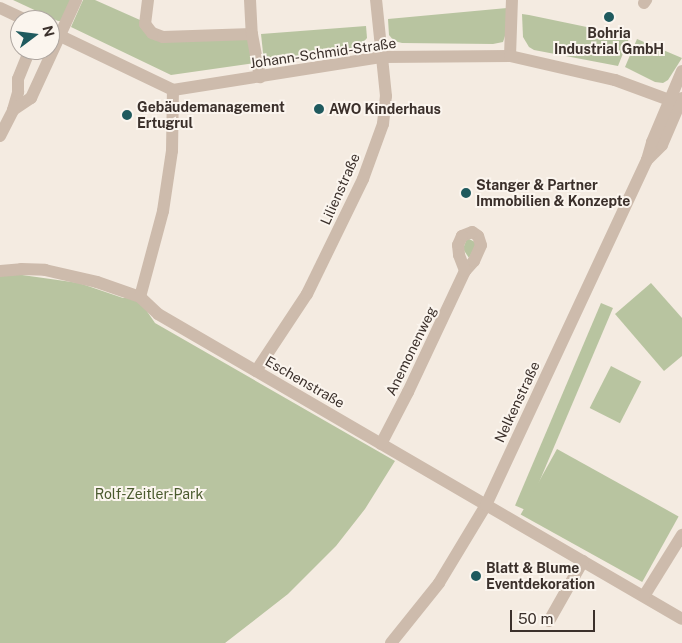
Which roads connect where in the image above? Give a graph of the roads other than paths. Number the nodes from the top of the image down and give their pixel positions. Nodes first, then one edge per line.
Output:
1 (76, 0) edge
2 (148, 0) edge
3 (250, 0) edge
4 (376, 0) edge
5 (512, 0) edge
6 (60, 25) edge
7 (252, 34) junction
8 (60, 37) edge
9 (510, 56) junction
10 (382, 57) junction
11 (26, 60) edge
12 (45, 60) edge
13 (682, 71) edge
14 (260, 77) junction
15 (174, 90) junction
16 (677, 100) edge
17 (13, 110) junction
18 (0, 136) edge
19 (0, 271) edge
20 (465, 271) dead end
21 (140, 297) junction
22 (256, 372) junction
23 (381, 444) junction
24 (486, 504) junction
25 (682, 535) edge
26 (583, 561) junction
27 (644, 596) junction
28 (682, 619) edge
29 (549, 620) dead end
30 (391, 643) edge

1 - 6 street
2 - 7 street
3 - 7 street
4 - 10 street, Lilienstraße
5 - 9 street
7 - 14 street
8 - 15 street
9 - 10 street, Johann-Schmid-Straße
9 - 16 street, Johann-Schmid-Straße
10 - 14 street, Johann-Schmid-Straße
10 - 22 street, Lilienstraße
11 - 17 street
12 - 17 street
13 - 16 street, Nelkenstraße
14 - 15 street, Johann-Schmid-Straße
15 - 21 street
16 - 24 street, Nelkenstraße
17 - 18 street
19 - 21 street, Eschenstraße
20 - 23 street, Anemonenweg
21 - 22 street, Eschenstraße
22 - 23 street, Eschenstraße
23 - 24 street, Eschenstraße
24 - 26 street, Eschenstraße
24 - 30 street, Nelkenstraße
25 - 27 street
26 - 27 street, Eschenstraße
26 - 29 street
27 - 28 street, Eschenstraße

